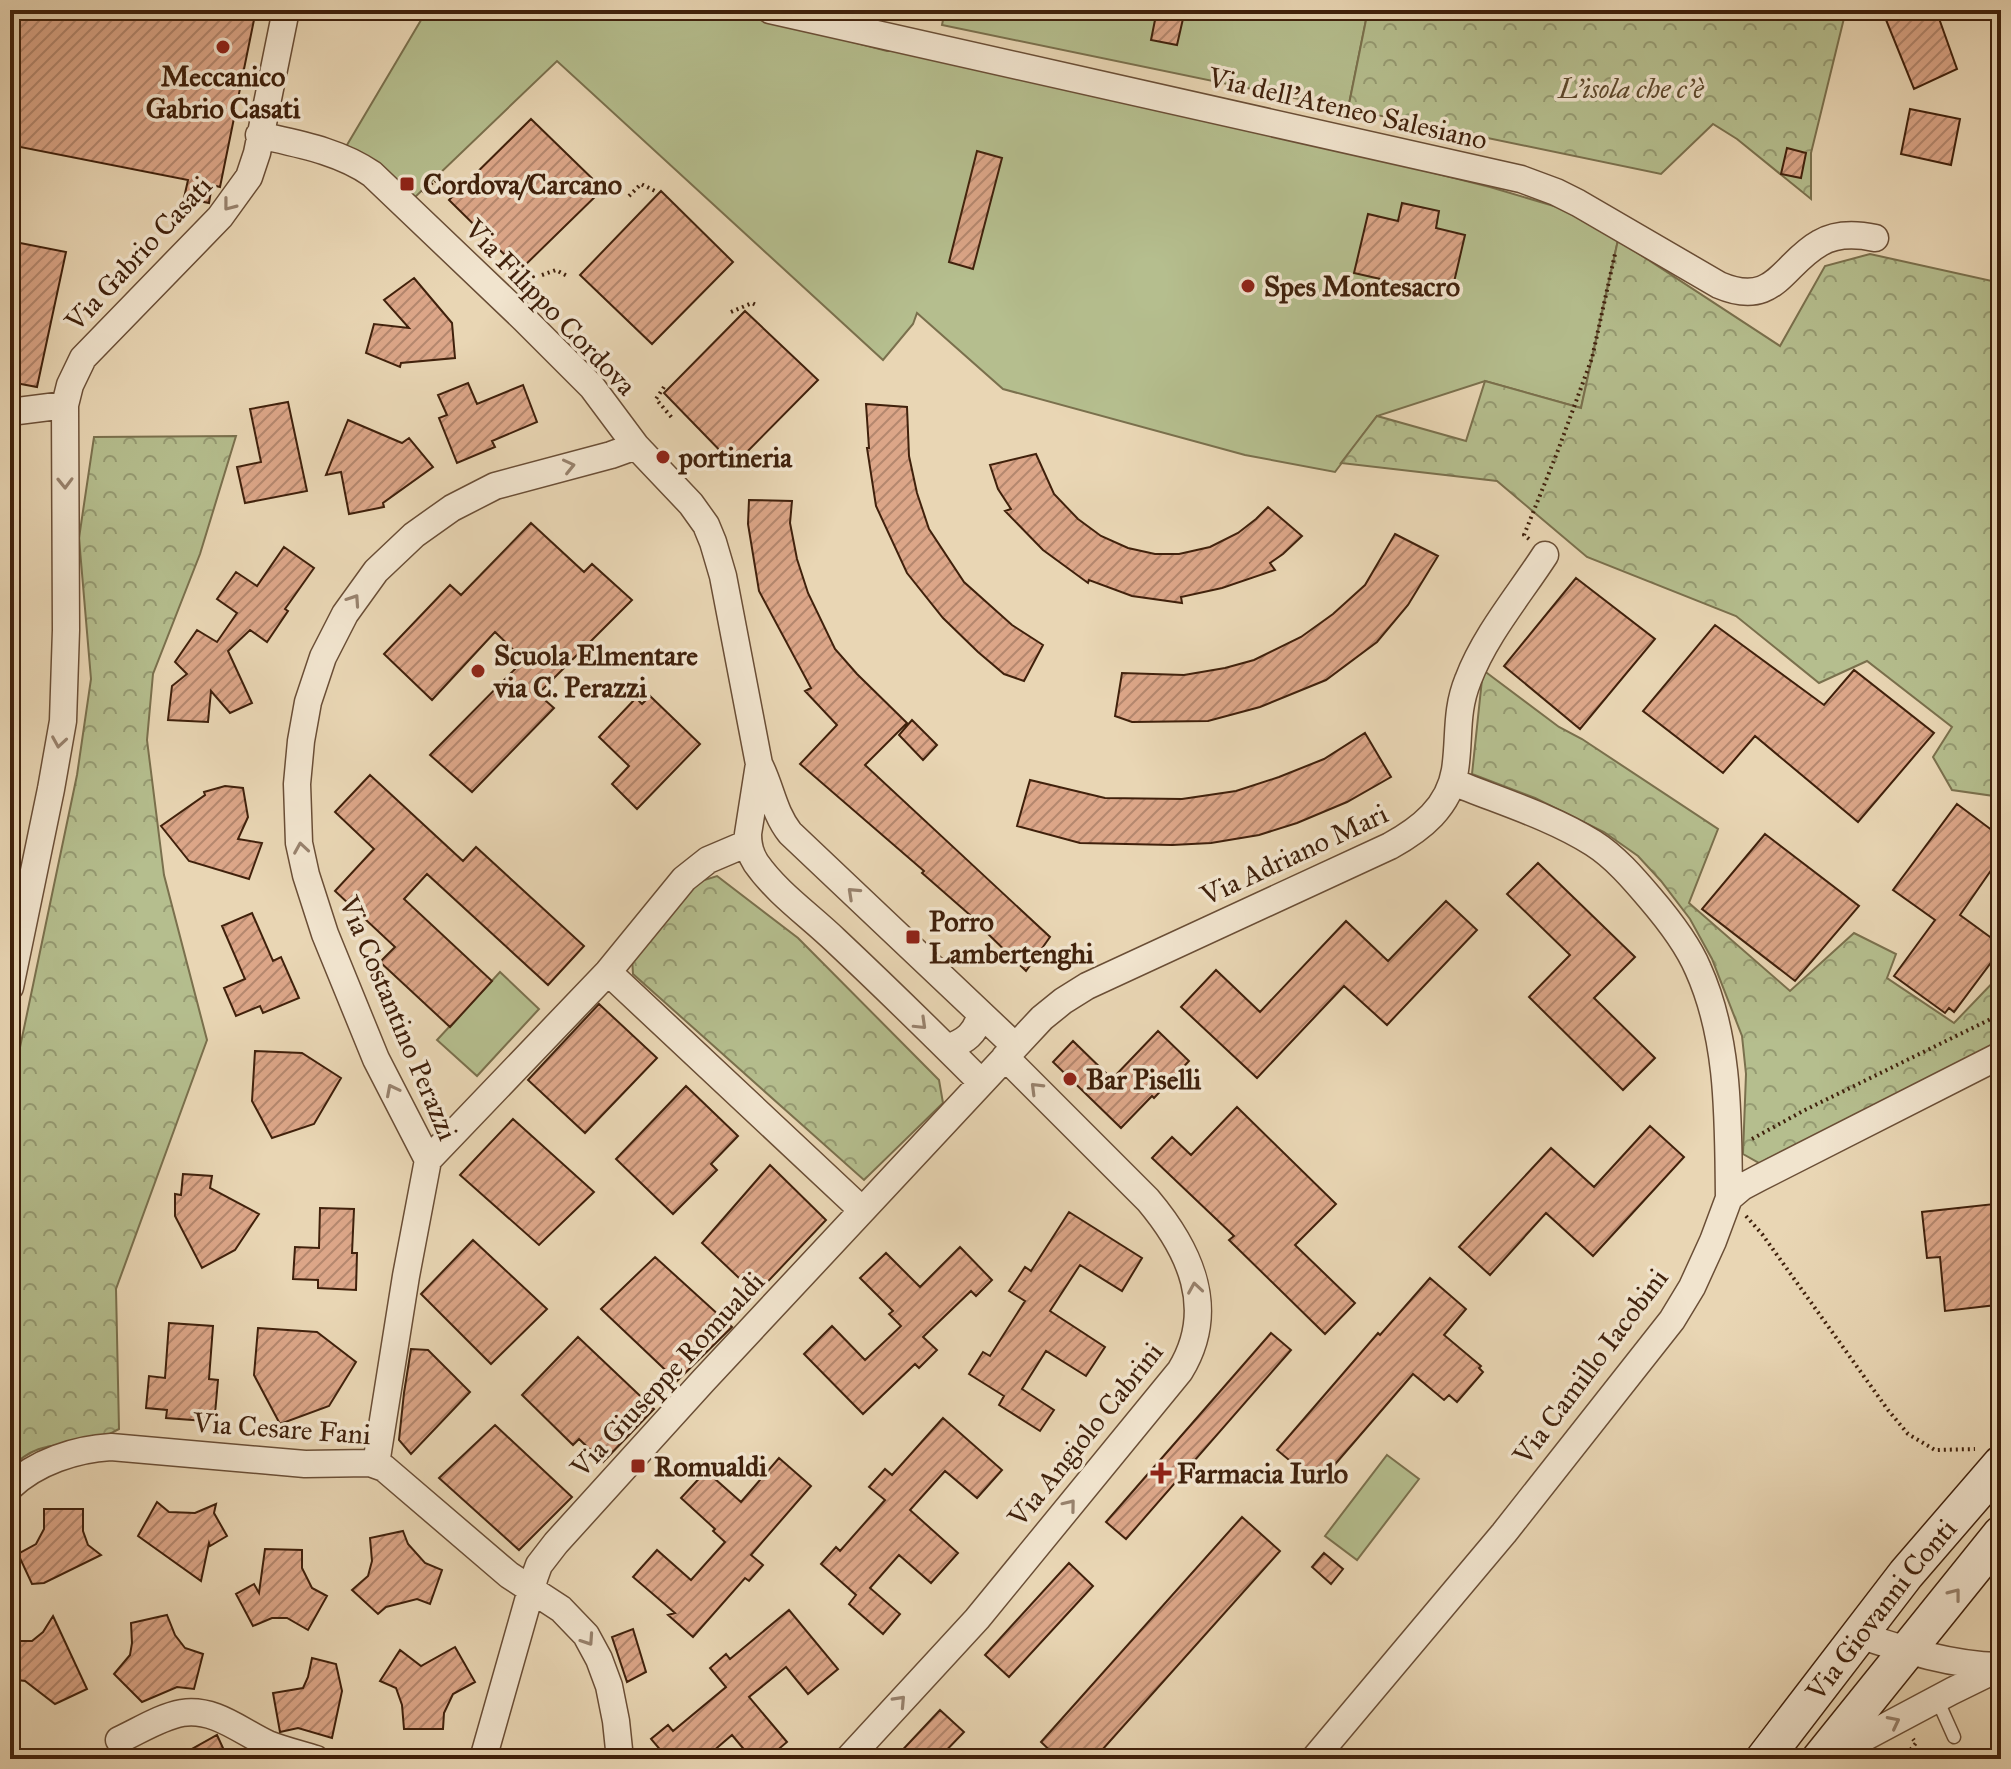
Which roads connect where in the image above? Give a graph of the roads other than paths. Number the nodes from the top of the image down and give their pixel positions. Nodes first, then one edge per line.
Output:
1 (286, 10) edge
2 (770, 10) edge
3 (259, 135) junction
4 (1875, 238) dead end
5 (65, 405) junction
6 (10, 412) edge
7 (636, 446) junction
8 (1545, 555) road end
9 (759, 764) junction
10 (1453, 782) junction
11 (748, 843) junction
12 (802, 845) junction
13 (767, 876) junction
14 (608, 972) junction
15 (10, 987) edge
16 (981, 1014) junction
17 (947, 1048) junction
18 (1010, 1051) junction
19 (2001, 1055) edge
20 (981, 1082) junction
21 (428, 1160) junction
22 (1729, 1198) junction
23 (862, 1210) junction
24 (1989, 1456) edge
25 (376, 1464) junction
26 (10, 1487) edge
27 (2001, 1534) edge
28 (531, 1590) junction
29 (1859, 1635) junction
30 (1906, 1651) junction
31 (2001, 1666) edge
32 (1937, 1699) junction
33 (1954, 1737) dead end
34 (119, 1740) dead end
35 (316, 1759) edge
36 (483, 1759) edge
37 (620, 1759) edge
38 (848, 1759) edge
39 (1314, 1759) edge
40 (1764, 1759) edge
41 (1822, 1759) edge

1 - 3 street, Via Gabrio Casati
2 - 4 street, Via dell'Ateneo Salesiano
3 -> 5 street, Via Gabrio Casati
3 - 7 street, Via Filippo Cordova
5 - 6 street
5 -> 15 street, Via Gabrio Casati
7 - 9 street, Via Filippo Cordova
21 -> 7 street, Via Costantino Perazzi
8 - 10 street, Via Adriano Mari
9 - 11 street, Via Filippo Cordova
9 - 12 street, Via Angiolo Cabrini
10 - 18 street, Via Adriano Mari
10 - 22 street
11 - 13 street
11 - 14 street
12 - 13 street
16 -> 12 street, Via Angiolo Cabrini
13 -> 17 street
14 - 21 street
14 - 23 street
16 - 17 street
16 - 18 street, Via Angiolo Cabrini
17 - 20 street
18 - 20 street, Via Adriano Mari
38 -> 18 street, Via Angiolo Cabrini
19 - 22 street
20 - 23 street, Via Giuseppe Romualdi
21 - 25 street, Via Costantino Perazzi
22 - 39 street, Via Camillo Iacobini
23 - 28 street, Via Giuseppe Romualdi
24 - 29 main road, Via Giovanni Conti
25 - 26 street, Via Cesare Fani
25 - 28 street, Via Cesare Fani
30 -> 27 main road, Via Giovanni Conti
28 - 36 street
28 -> 37 street
29 - 30 street
29 - 40 main road, Via Giovanni Conti
30 - 31 street
30 - 41 main road, Via Giovanni Conti
31 - 32 street
32 - 33 lane
41 -> 32 street
34 - 35 street

